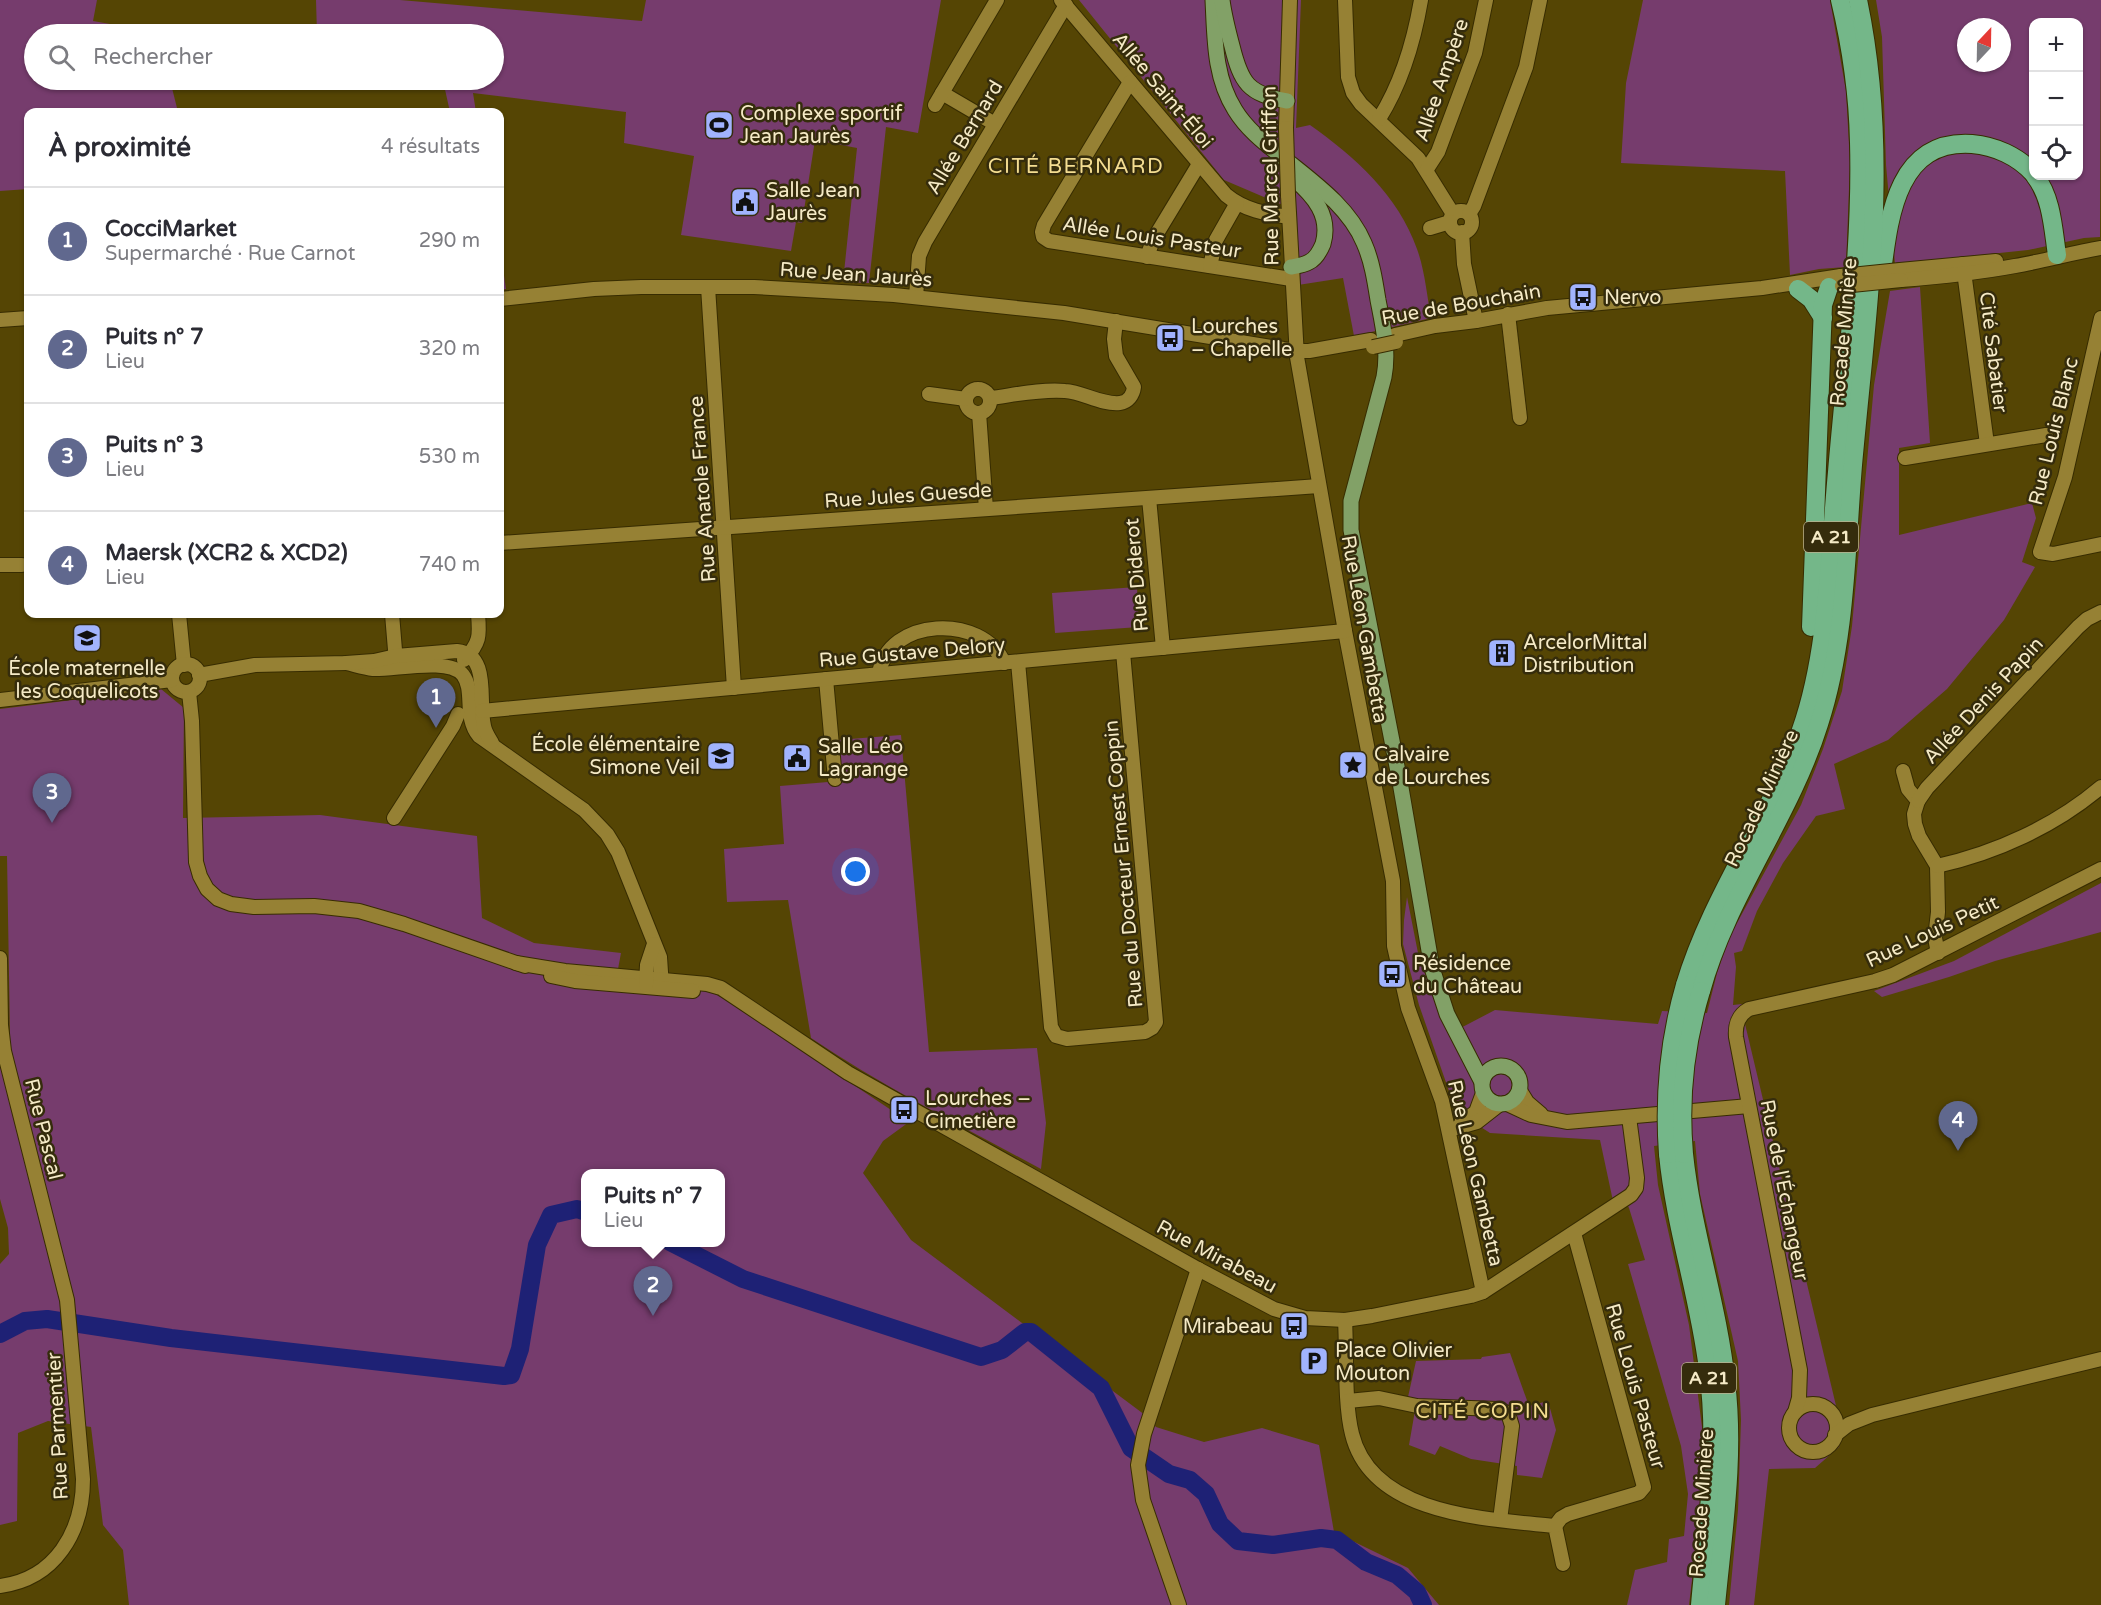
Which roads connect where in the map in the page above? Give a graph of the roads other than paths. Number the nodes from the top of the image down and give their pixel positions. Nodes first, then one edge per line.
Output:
1 (998, 0) edge
2 (1209, 0) edge
3 (1213, 0) edge
4 (1222, 0) edge
5 (1290, 0) edge
6 (1345, 0) edge
7 (1421, 0) edge
8 (1486, 0) edge
9 (1540, 0) edge
10 (1854, 0) edge
11 (1064, 2) edge
12 (1130, 82) junction
13 (1287, 101) junction
14 (1379, 119) junction
15 (995, 124) junction
16 (1199, 164) junction
17 (1427, 170) junction
18 (2029, 171) edge
19 (2037, 180) edge
20 (1237, 203) junction
21 (1469, 214) junction
22 (1288, 217) junction
23 (1452, 218) junction
24 (1430, 228) dead end
25 (1462, 232) junction
26 (2101, 248) edge
27 (2057, 255) junction
28 (1148, 257) junction
29 (1210, 266) junction
30 (1964, 269) junction
31 (1291, 273) junction
32 (1838, 281) junction
33 (708, 287) junction
34 (1762, 288) junction
35 (1798, 289) junction
36 (916, 297) junction
37 (504, 299) edge
38 (1508, 314) junction
39 (24, 318) edge
40 (1823, 318) junction
41 (2101, 318) edge
42 (0, 320) edge
43 (1116, 321) junction
44 (1476, 321) junction
45 (1864, 338) junction
46 (1297, 354) junction
47 (929, 394) dead end
48 (990, 398) junction
49 (966, 399) junction
50 (980, 413) junction
51 (1520, 418) dead end
52 (2046, 435) dead end
53 (1987, 444) junction
54 (1905, 458) dead end
55 (1319, 486) junction
56 (1149, 498) junction
57 (986, 509) junction
58 (725, 527) junction
59 (504, 543) edge
60 (2101, 544) edge
61 (0, 565) edge
62 (21, 565) dead end
63 (2101, 612) edge
64 (179, 618) edge
65 (392, 618) edge
66 (478, 618) edge
67 (1345, 631) junction
68 (1163, 648) junction
69 (1123, 652) junction
70 (470, 655) junction
71 (396, 662) junction
72 (1011, 662) junction
73 (184, 665) junction
74 (456, 669) junction
75 (879, 674) junction
76 (199, 675) junction
77 (826, 679) junction
78 (172, 680) junction
79 (734, 688) junction
80 (189, 692) junction
81 (0, 700) edge
82 (470, 713) junction
83 (1903, 771) dead end
84 (835, 778) dead end
85 (1779, 781) junction
86 (2101, 787) edge
87 (1918, 801) junction
88 (394, 818) dead end
89 (1937, 866) junction
90 (2101, 870) edge
91 (654, 944) junction
92 (1938, 953) junction
93 (0, 958) edge
94 (646, 983) junction
95 (662, 984) junction
96 (1693, 988) junction
97 (1739, 1019) joint
98 (1458, 1035) junction
99 (1498, 1066) junction
100 (1483, 1088) junction
101 (1519, 1089) junction
102 (1502, 1104) junction
103 (1749, 1106) junction
104 (1629, 1117) junction
105 (1554, 1120) junction
106 (1449, 1130) junction
107 (1676, 1154) junction
108 (1574, 1233) junction
109 (1198, 1269) junction
110 (1483, 1292) junction
111 (1345, 1320) junction
112 (71, 1330) joint
113 (2101, 1359) edge
114 (1800, 1370) junction
115 (1348, 1401) junction
116 (1817, 1405) junction
117 (1795, 1412) junction
118 (1831, 1413) junction
119 (1872, 1414) junction
120 (1835, 1435) junction
121 (1500, 1520) junction
122 (1555, 1526) junction
123 (1563, 1564) dead end
124 (0, 1586) edge
125 (1179, 1605) edge
126 (1700, 1605) edge
127 (1716, 1605) edge

1 - 15 street
2 - 31 main road
3 - 98 main road
4 - 13 main road
5 - 13 street, Rue Marcel Griffon
6 - 14 street
7 - 14 street
8 - 17 street, Allée Ampère
9 - 21 street
10 - 45 highway, Rocade Minière / A 21
10 - 85 highway, Rocade Minière / A 21
11 - 12 street, Allée Saint-Éloi
11 - 15 street, Allée Bernard
12 - 16 street, Allée Saint-Éloi
12 - 28 street, Allée Louis Pasteur
13 - 22 street, Rue Marcel Griffon, bridge
14 - 17 street
15 - 36 street, Allée Bernard
16 - 20 street, Allée Saint-Éloi
16 - 28 street
17 - 23 street
18 - 45 highway
19 - 27 highway
20 - 22 street, Allée Saint-Éloi
20 - 29 street
21 - 23 street
21 - 25 street
22 - 31 street, Rue Marcel Griffon
23 - 24 street
23 - 25 street
25 - 44 street
26 - 27 street
27 - 30 street
28 - 29 street, Allée Louis Pasteur
29 - 31 street, Allée Louis Pasteur
30 - 32 street, bridge
30 - 53 street, Cité Sabatier
31 - 46 street, Rue Marcel Griffon
32 - 34 street
32 - 35 street
32 - 40 highway
33 - 36 street, Rue Jean Jaurès
33 - 37 street, Rue Jean Jaurès
33 - 58 street, Rue Anatole France
34 - 35 street
34 - 38 street, Rue de Bouchain
35 - 40 highway
36 - 43 street, Rue Jean Jaurès
38 - 44 street, Rue de Bouchain
38 - 51 street
39 - 42 street
40 - 85 highway
41 - 60 street, Rue Louis Blanc
43 - 46 street, Rue Jean Jaurès
43 - 48 street
44 - 46 street, Rue de Bouchain
45 - 96 highway, Rocade Minière / A 21
46 - 55 street, Rue Léon Gambetta
47 - 49 street
48 - 49 street
48 - 50 street
49 - 50 street
50 - 57 street
52 - 53 street, Cité Sabatier
53 - 54 street, Cité Sabatier
55 - 56 street, Rue Jules Guesde
55 - 67 street, Rue Léon Gambetta
56 - 57 street, Rue Jules Guesde
56 - 68 street, Rue Diderot
57 - 58 street, Rue Jules Guesde
58 - 59 street, Rue Jules Guesde
58 - 79 street, Rue Anatole France
61 - 62 street
63 - 87 street, Allée Denis Papin
64 - 73 street
65 - 71 street
66 - 70 street
67 - 68 street, Rue Gustave Delory
67 - 106 street, Rue Léon Gambetta
68 - 69 street, Rue Gustave Delory
69 - 72 street, Rue Gustave Delory
69 - 72 street, Rue du Docteur Ernest Coppin
70 - 71 street
70 - 74 street
70 - 82 street
71 - 74 street
71 - 76 street
72 - 75 street, Rue Gustave Delory
72 - 75 street
73 - 76 street
73 - 78 street
74 - 82 street
75 - 77 street, Rue Gustave Delory
76 - 80 street
77 - 79 street, Rue Gustave Delory
77 - 84 street
78 - 80 street
78 - 81 street
79 - 82 street, Rue Gustave Delory
80 - 94 street, Rue Mirabeau
82 - 88 street
82 - 91 street
83 - 87 street
85 - 96 highway, Rocade Minière / A 21
86 - 89 street
87 - 89 street
89 - 92 street
90 - 92 street, Rue Louis Petit
91 - 94 street
91 - 95 street
92 - 97 street, Rue Louis Petit
93 - 112 street, Rue Pascal
94 - 95 street, Rue Mirabeau
95 - 109 street, Rue Mirabeau
96 - 107 highway, Rocade Minière / A 21, bridge
97 - 103 street, Rue de l'Échangeur
98 - 99 main road
98 - 100 main road
99 - 100 main road
99 - 101 main road
100 - 102 main road
100 - 106 street
101 - 102 main road
101 - 105 street
102 - 105 street
102 - 106 street
103 - 104 street
103 - 114 street, Rue de l'Échangeur
104 - 105 street
104 - 108 street, Rue Mirabeau
106 - 110 street, Rue Léon Gambetta
107 - 126 highway, Rocade Minière / A 21
107 - 127 highway, Rocade Minière / A 21
108 - 110 street, Rue Mirabeau
108 - 122 street, Rue Louis Pasteur
109 - 111 street, Rue Mirabeau
109 - 125 street
110 - 111 street, Rue Mirabeau
111 - 115 street
112 - 124 street, Rue Parmentier
113 - 119 street
114 - 116 street, Rue de l'Échangeur
114 - 117 street, Rue de l'Échangeur
115 - 121 street
115 - 121 street
116 - 117 street
116 - 118 street
117 - 120 street
118 - 119 street
118 - 120 street
119 - 120 street
121 - 122 street
122 - 123 street

